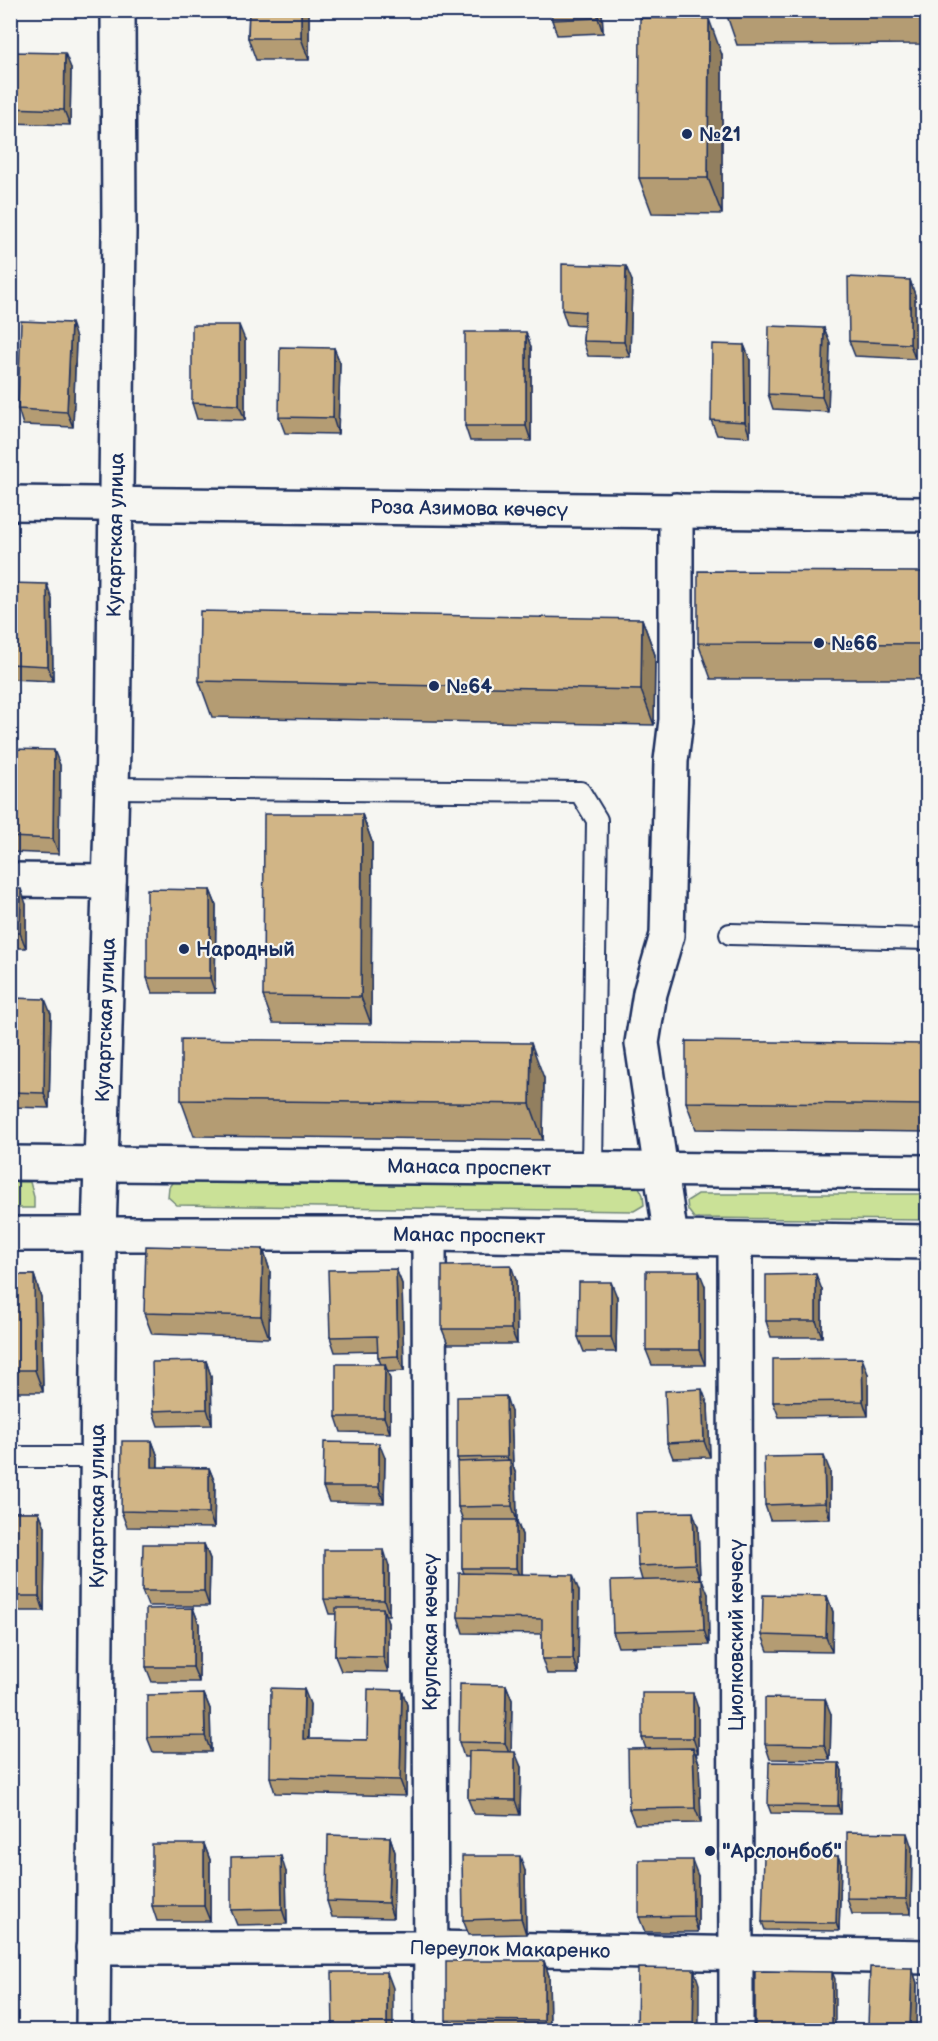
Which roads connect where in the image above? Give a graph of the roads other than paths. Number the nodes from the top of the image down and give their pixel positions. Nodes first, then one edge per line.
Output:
1 (118, 10) edge
2 (10, 503) edge
3 (115, 503) junction
4 (676, 510) junction
5 (927, 514) edge
6 (111, 788) junction
7 (10, 880) edge
8 (109, 881) junction
9 (730, 934) dead end
10 (927, 939) edge
11 (10, 1163) edge
12 (101, 1164) junction
13 (592, 1168) junction
14 (660, 1168) junction
15 (927, 1172) edge
16 (10, 1234) edge
17 (99, 1234) junction
18 (429, 1234) junction
19 (671, 1238) junction
20 (735, 1240) junction
21 (927, 1242) edge
22 (10, 1457) edge
23 (98, 1457) junction
24 (93, 1948) junction
25 (431, 1948) junction
26 (737, 1952) junction
27 (927, 1957) edge
28 (93, 2031) edge
29 (431, 2031) edge
30 (736, 2031) edge

1 - 3 street, Кугартская улица
2 - 3 street, Роза Азимова көчөсү
3 - 4 street, Роза Азимова көчөсү
3 - 6 street, Кугартская улица
4 - 5 street, Роза Азимова көчөсү
4 - 14 street
6 - 8 street, Кугартская улица
6 - 13 lane
7 - 8 street
8 - 12 street, Кугартская улица
9 - 10 lane
11 - 12 street, Манаса проспект
12 - 13 street, Манаса проспект
12 - 17 street, Кугартская улица
13 - 14 street, Манаса проспект
14 - 15 street, Манаса проспект
14 - 19 street
16 - 17 street, Манас проспект
17 - 18 street, Манас проспект
17 - 23 street, Кугартская улица
18 - 19 street, Манас проспект
18 - 25 street, Крупская көчөсү
19 - 20 street, Манас проспект
20 - 21 street, Манас проспект
20 - 26 street, Циолковский көчөсү
22 - 23 lane
23 - 24 street, Кугартская улица
24 - 25 street, Переулок Макаренко
24 - 28 street, Кугартская улица
25 - 26 street, Переулок Макаренко
25 - 29 street, Крупская көчөсү
26 - 27 street, Переулок Макаренко
26 - 30 street, Циолковский көчөсү

